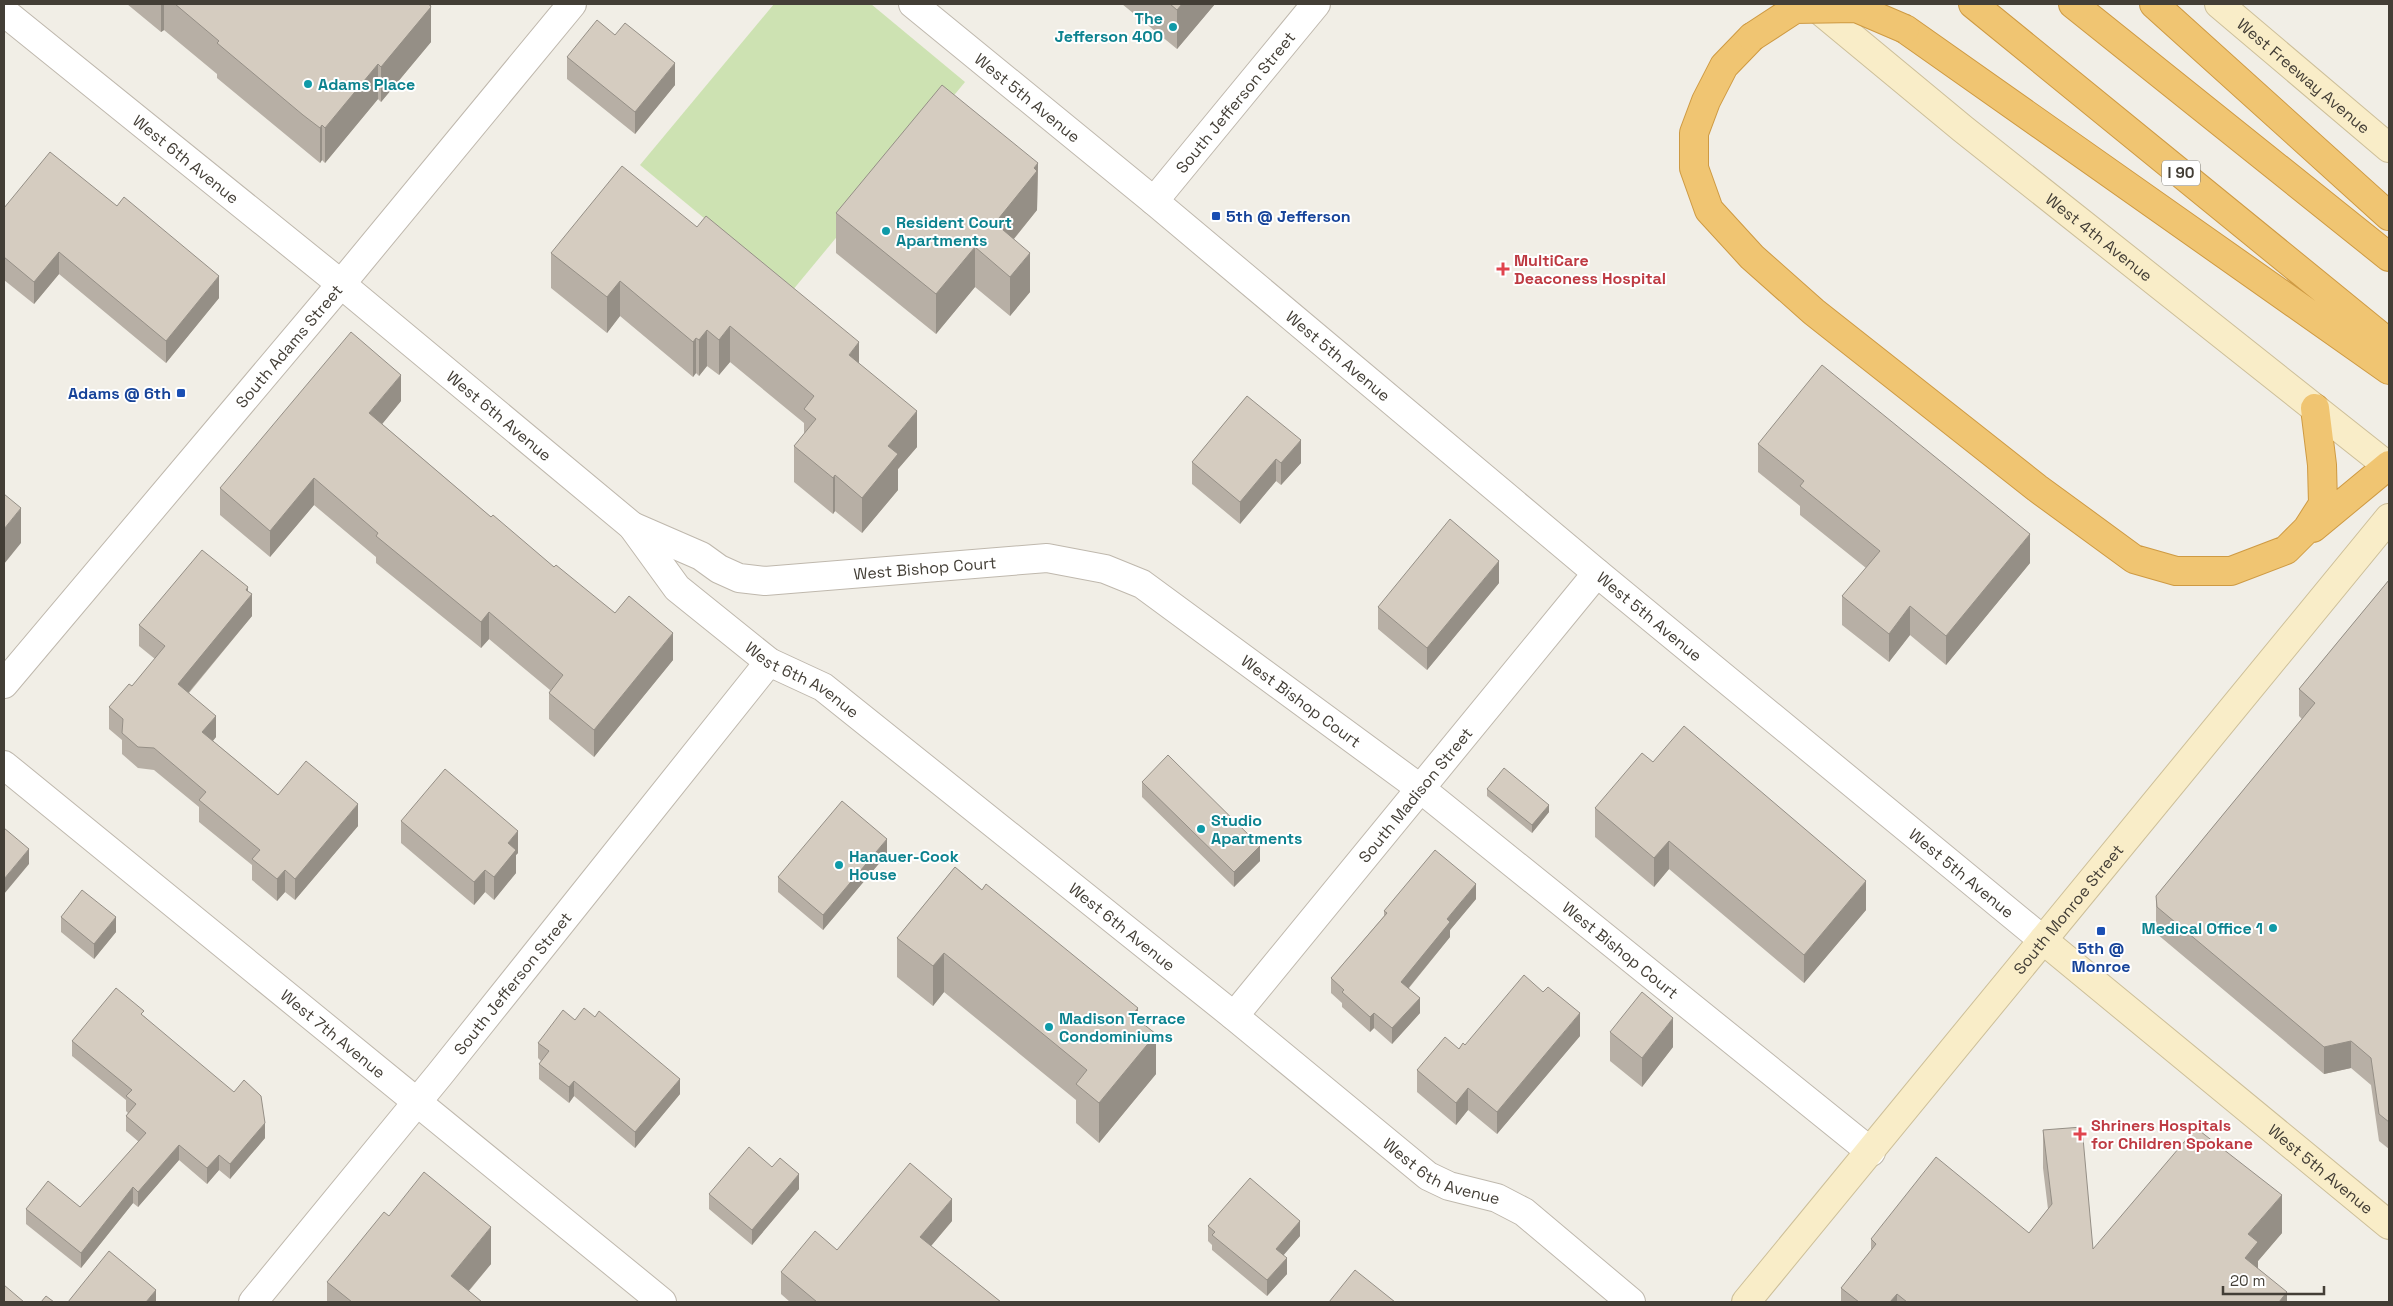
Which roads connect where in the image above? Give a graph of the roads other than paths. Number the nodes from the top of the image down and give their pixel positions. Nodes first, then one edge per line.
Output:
1 (572, 4) edge
2 (913, 4) edge
3 (1316, 4) edge
4 (1812, 4) edge
5 (1973, 4) edge
6 (2073, 4) edge
7 (2154, 4) edge
8 (2219, 4) edge
9 (4, 12) edge
10 (2389, 148) edge
11 (1154, 201) junction
12 (2389, 216) edge
13 (2389, 257) edge
14 (341, 284) junction
15 (2389, 343) edge
16 (2389, 370) edge
17 (2315, 408) junction
18 (2389, 466) edge
19 (2389, 518) edge
20 (632, 526) junction
21 (2286, 550) junction
22 (1596, 573) junction
23 (769, 662) junction
24 (4, 684) edge
25 (4, 765) edge
26 (1421, 789) junction
27 (2043, 940) junction
28 (1234, 1016) junction
29 (418, 1101) junction
30 (1870, 1152) junction
31 (2389, 1225) edge
32 (253, 1302) edge
33 (662, 1302) edge
34 (1631, 1302) edge
35 (1746, 1302) edge

1 - 14 street, South Adams Street
2 - 11 street, West 5th Avenue
3 - 11 street, South Jefferson Street
4 - 17 street, West 4th Avenue
5 - 15 highway, I 90
6 - 13 highway
7 - 12 highway
8 - 10 street, West Freeway Avenue
9 - 14 street, West 6th Avenue
11 - 22 street, West 5th Avenue
14 - 20 street, West 6th Avenue
14 - 24 street, South Adams Street
16 - 21 highway, bridge
17 - 18 street, West 4th Avenue
17 - 21 highway
18 - 21 highway
19 - 27 street, South Monroe Street
20 - 23 street, West 6th Avenue
20 - 26 street, West Bishop Court
22 - 26 street, South Madison Street
22 - 27 street, West 5th Avenue
23 - 28 street, West 6th Avenue
23 - 29 street, South Jefferson Street
25 - 29 street, West 7th Avenue
26 - 28 street, South Madison Street
26 - 30 street, West Bishop Court
27 - 30 street, South Monroe Street
27 - 31 street, West 5th Avenue
28 - 34 street, West 6th Avenue
29 - 32 street, South Jefferson Street
29 - 33 street, West 7th Avenue
30 - 35 street, South Monroe Street

